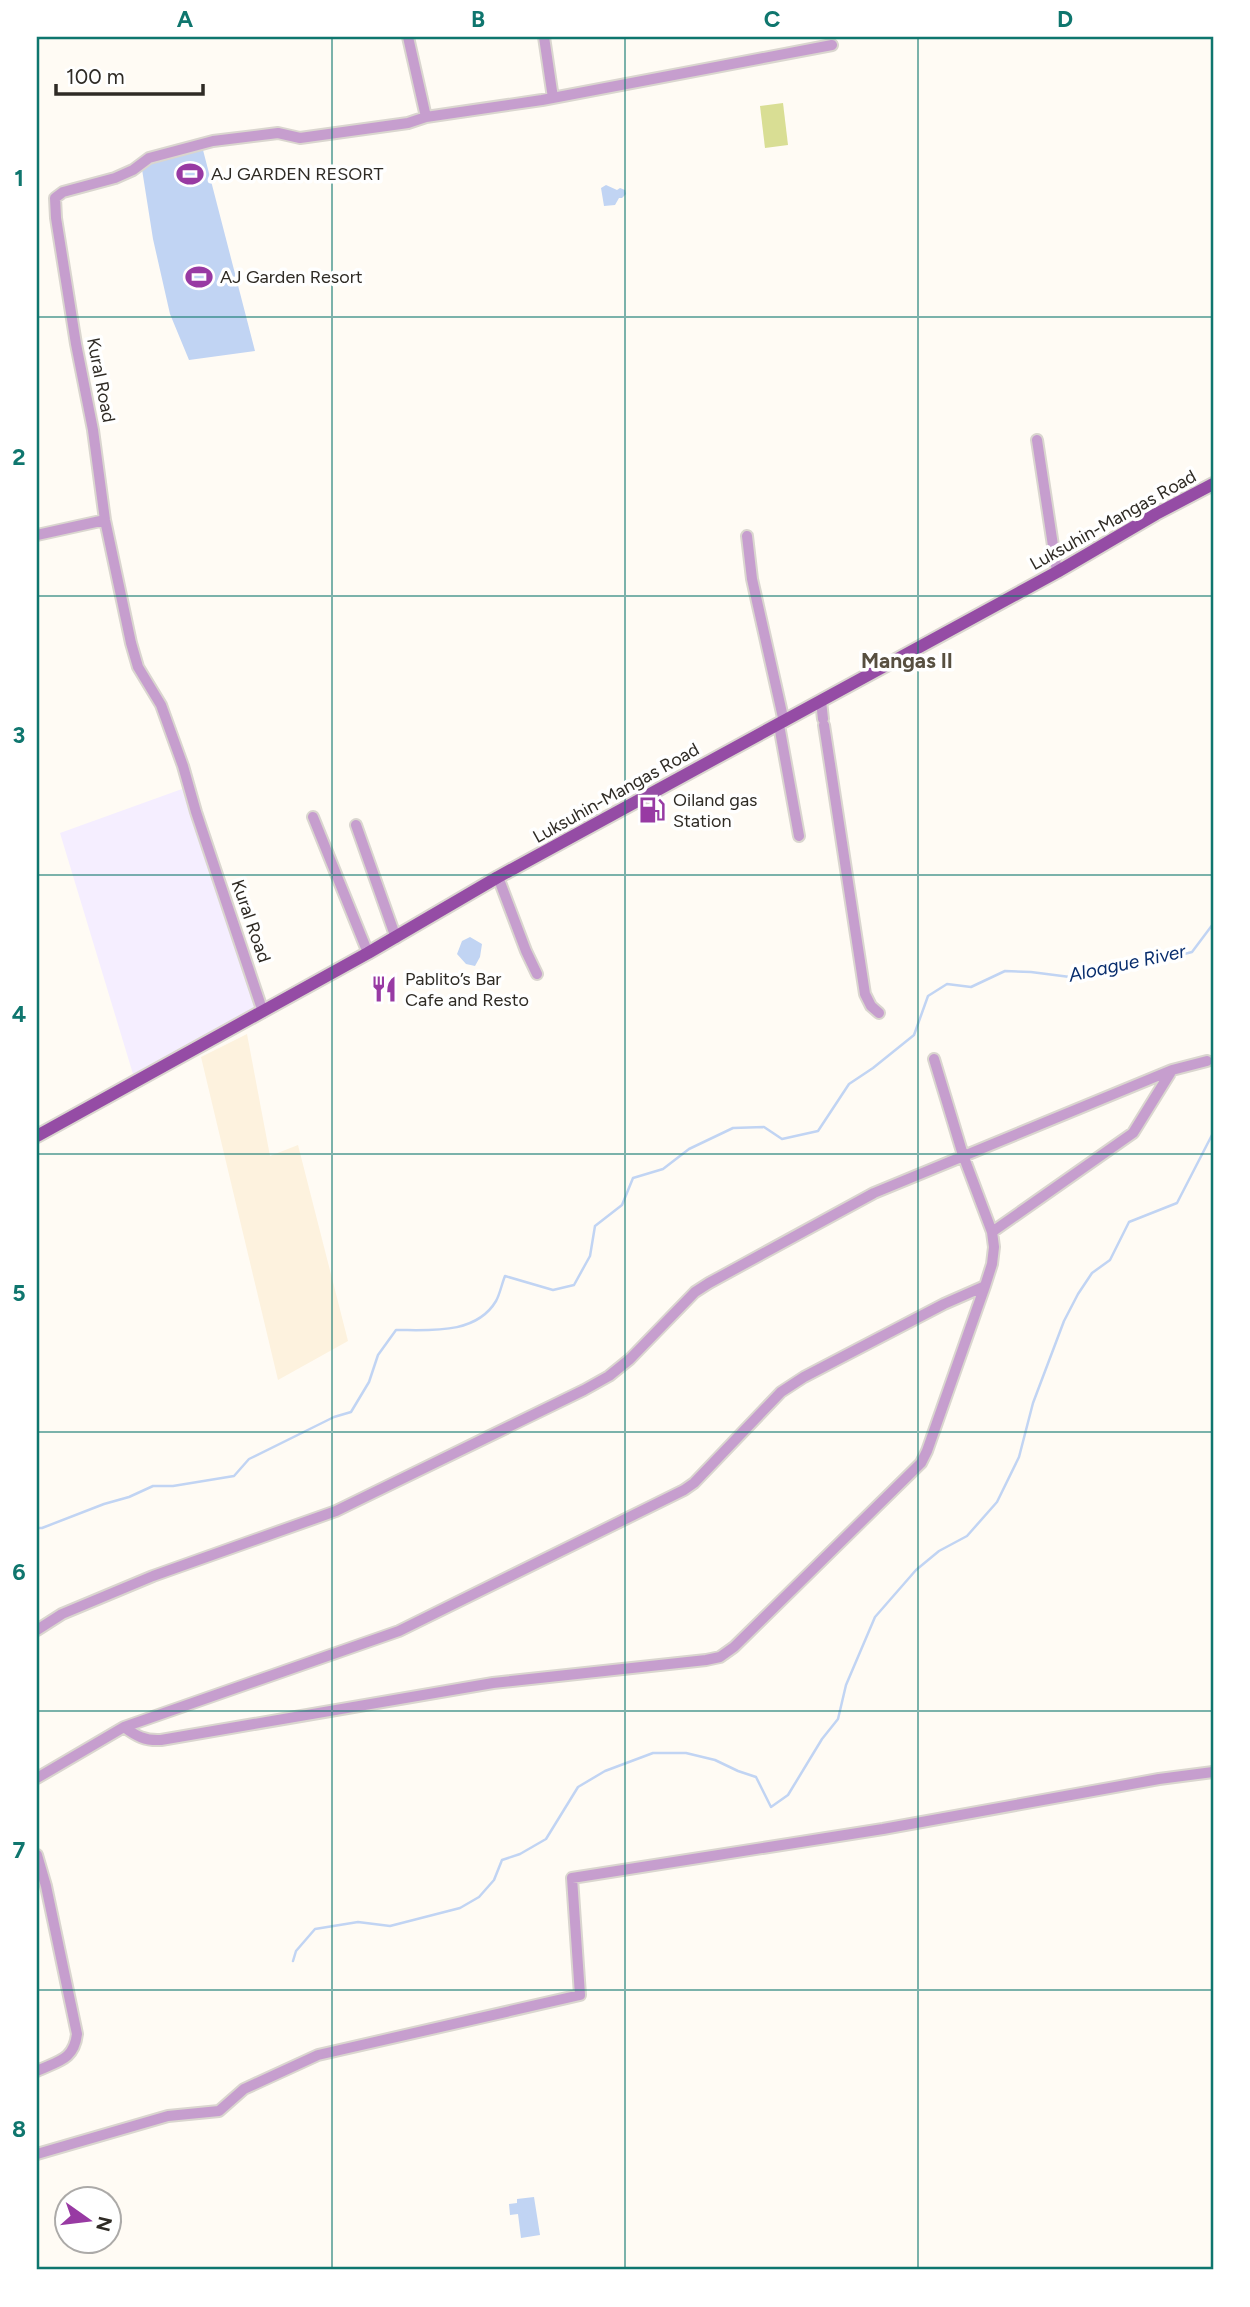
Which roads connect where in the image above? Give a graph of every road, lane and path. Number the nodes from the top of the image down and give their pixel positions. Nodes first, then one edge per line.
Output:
1 (408, 37) edge
2 (544, 37) edge
3 (832, 45) dead end
4 (554, 98) junction
5 (426, 117) junction
6 (1037, 440) dead end
7 (1213, 484) edge
8 (105, 520) junction
9 (37, 535) edge
10 (747, 536) dead end
11 (1057, 572) junction
12 (821, 701) junction
13 (782, 723) junction
14 (313, 817) dead end
15 (356, 825) dead end
16 (799, 836) dead end
17 (498, 877) junction
18 (396, 938) junction
19 (368, 953) junction
20 (537, 974) dead end
21 (263, 1012) junction
22 (879, 1013) dead end
23 (934, 1059) dead end
24 (1207, 1061) dead end
25 (1172, 1070) junction
26 (37, 1136) edge
27 (963, 1155) junction
28 (992, 1232) junction
29 (985, 1286) junction
30 (37, 1630) edge
31 (124, 1727) junction
32 (1213, 1772) edge
33 (37, 1778) edge
34 (37, 1855) edge
35 (37, 2071) edge
36 (37, 2154) edge

1 - 5 street
2 - 4 street
3 - 4 street
4 - 5 street
5 - 8 street, Kural Road
6 - 11 street
7 - 11 main road, Luksuhin-Mangas Road
8 - 9 street
8 - 21 street, Kural Road
10 - 13 street
11 - 12 main road, Luksuhin-Mangas Road
12 - 13 main road, Luksuhin-Mangas Road
12 - 22 street
13 - 16 street
13 - 17 main road, Luksuhin-Mangas Road
14 - 19 street
15 - 18 street
17 - 18 main road, Luksuhin-Mangas Road
17 - 20 street
18 - 19 main road, Luksuhin-Mangas Road
19 - 21 main road, Luksuhin-Mangas Road
21 - 26 main road, Luksuhin-Mangas Road
23 - 27 street
24 - 25 street
25 - 27 street
25 - 28 street
27 - 28 street
27 - 30 street
28 - 29 street
29 - 31 street
29 - 31 street
31 - 33 street
32 - 36 street
34 - 35 street

